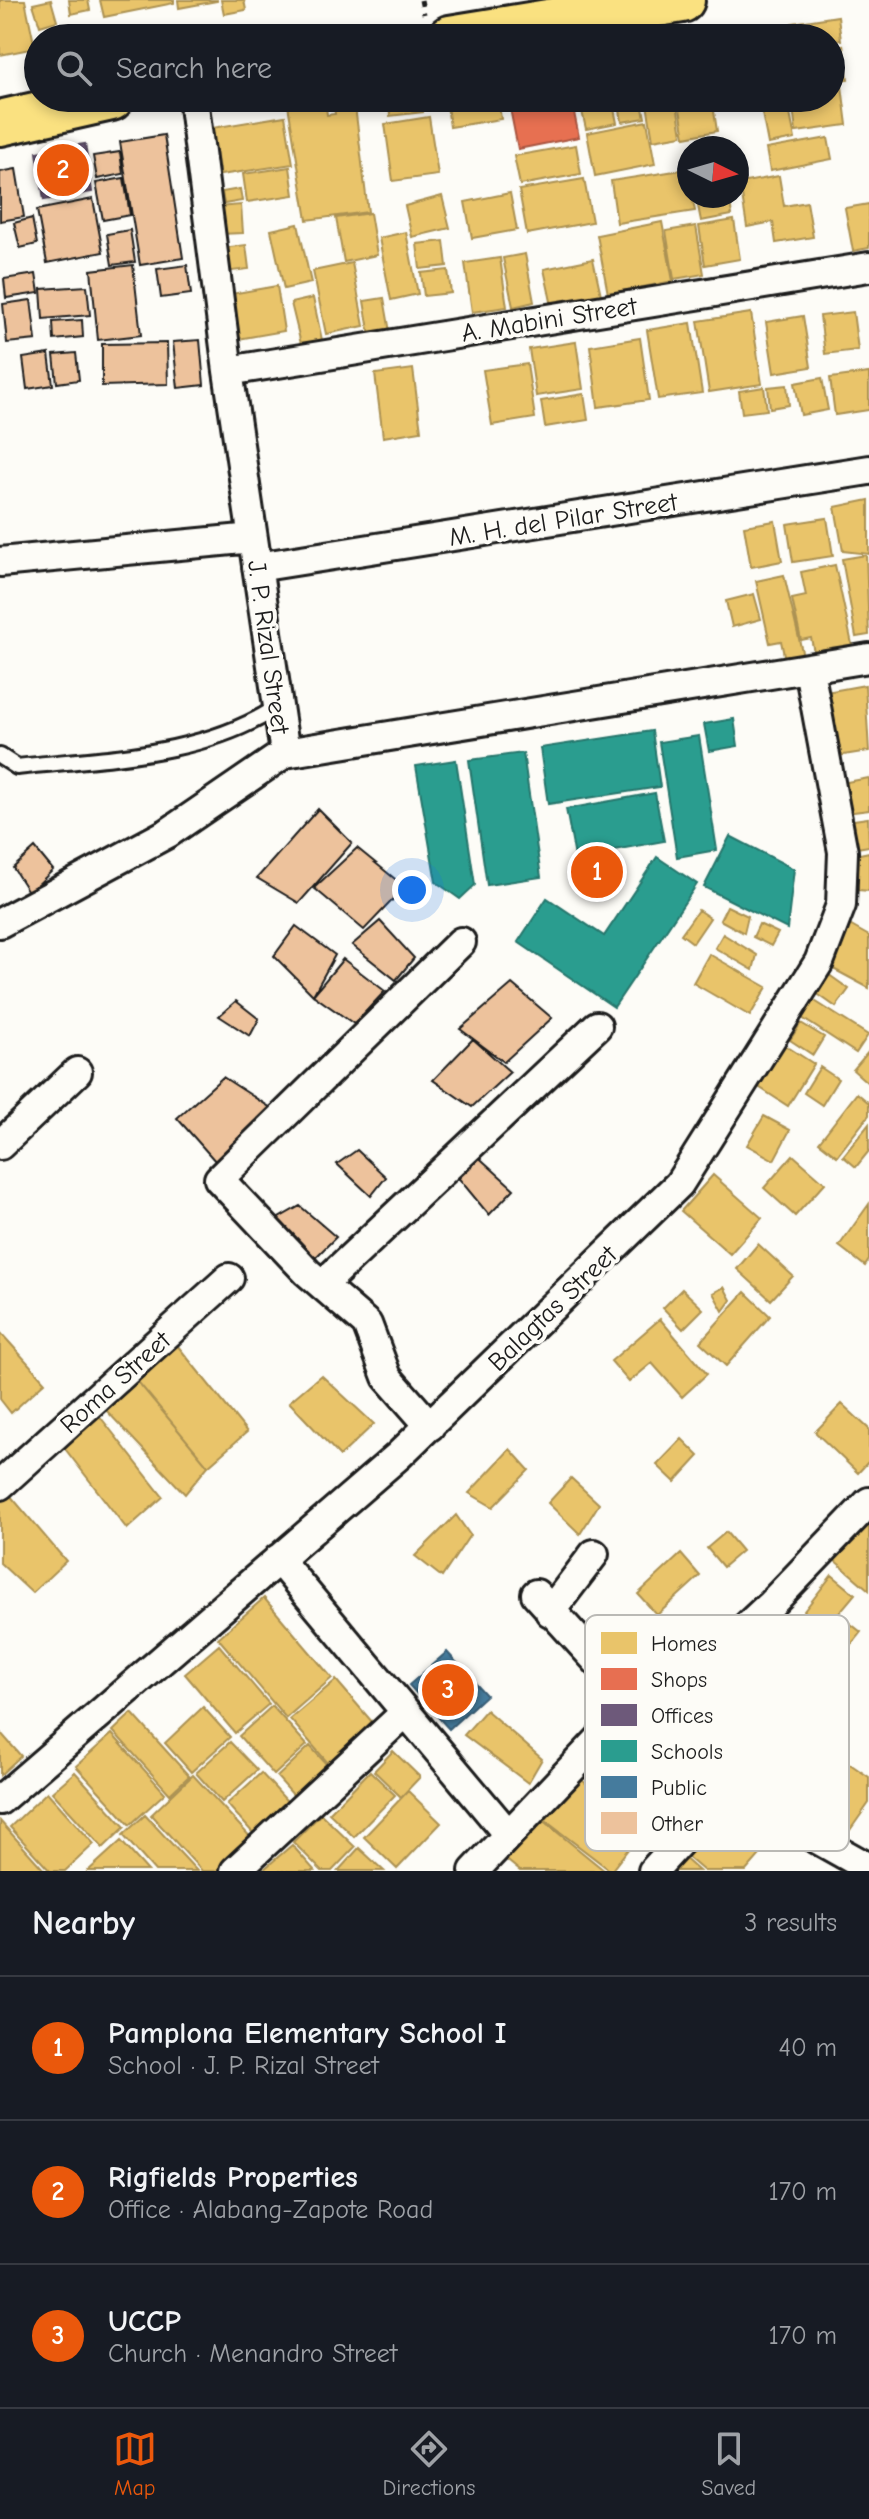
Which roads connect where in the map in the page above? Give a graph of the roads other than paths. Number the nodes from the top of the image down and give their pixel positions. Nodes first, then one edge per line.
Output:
1 (682, 0) edge
2 (535, 24) edge
3 (49, 112) edge
4 (195, 112) edge
5 (0, 123) edge
6 (869, 267) edge
7 (228, 371) junction
8 (869, 470) edge
9 (253, 538) junction
10 (0, 562) edge
11 (257, 567) junction
12 (869, 658) edge
13 (809, 669) junction
14 (276, 708) junction
15 (285, 753) junction
16 (0, 756) edge
17 (0, 923) edge
18 (461, 942) dead end
19 (597, 1026) dead end
20 (77, 1072) dead end
21 (0, 1145) edge
22 (229, 1278) dead end
23 (322, 1285) junction
24 (430, 1426) junction
25 (0, 1485) edge
26 (869, 1502) edge
27 (594, 1554) dead end
28 (278, 1559) junction
29 (758, 1615) edge
30 (585, 1648) edge
31 (406, 1712) junction
32 (585, 1762) edge
33 (0, 1800) edge
34 (507, 1833) junction
35 (671, 1851) edge
36 (839, 1851) edge
37 (869, 1868) edge
38 (235, 1871) edge
39 (474, 1871) edge
40 (653, 1871) edge

1 - 2 highway
3 - 5 highway
4 - 7 street, J. P. Rizal Street
6 - 7 street, A. Mabini Street
7 - 9 street, J. P. Rizal Street
8 - 11 street, M. H. del Pilar Street
9 - 10 street
9 - 11 street, J. P. Rizal Street
11 - 14 street, J. P. Rizal Street
12 - 13 street, J. P. Rizal Street
13 - 15 street, J. P. Rizal Street
13 - 24 street, Balagtas Street
14 - 15 street, J. P. Rizal Street
14 - 16 lane
15 - 17 street
18 - 23 street
19 - 23 street
20 - 21 street
22 - 25 street, Roma Street
23 - 24 street
24 - 28 street, Balagtas Street
26 - 29 street
27 - 30 street
28 - 31 street
28 - 33 street, Balagtas Street
31 - 34 street
31 - 38 street
32 - 34 street
34 - 39 street
35 - 40 street
36 - 37 street

